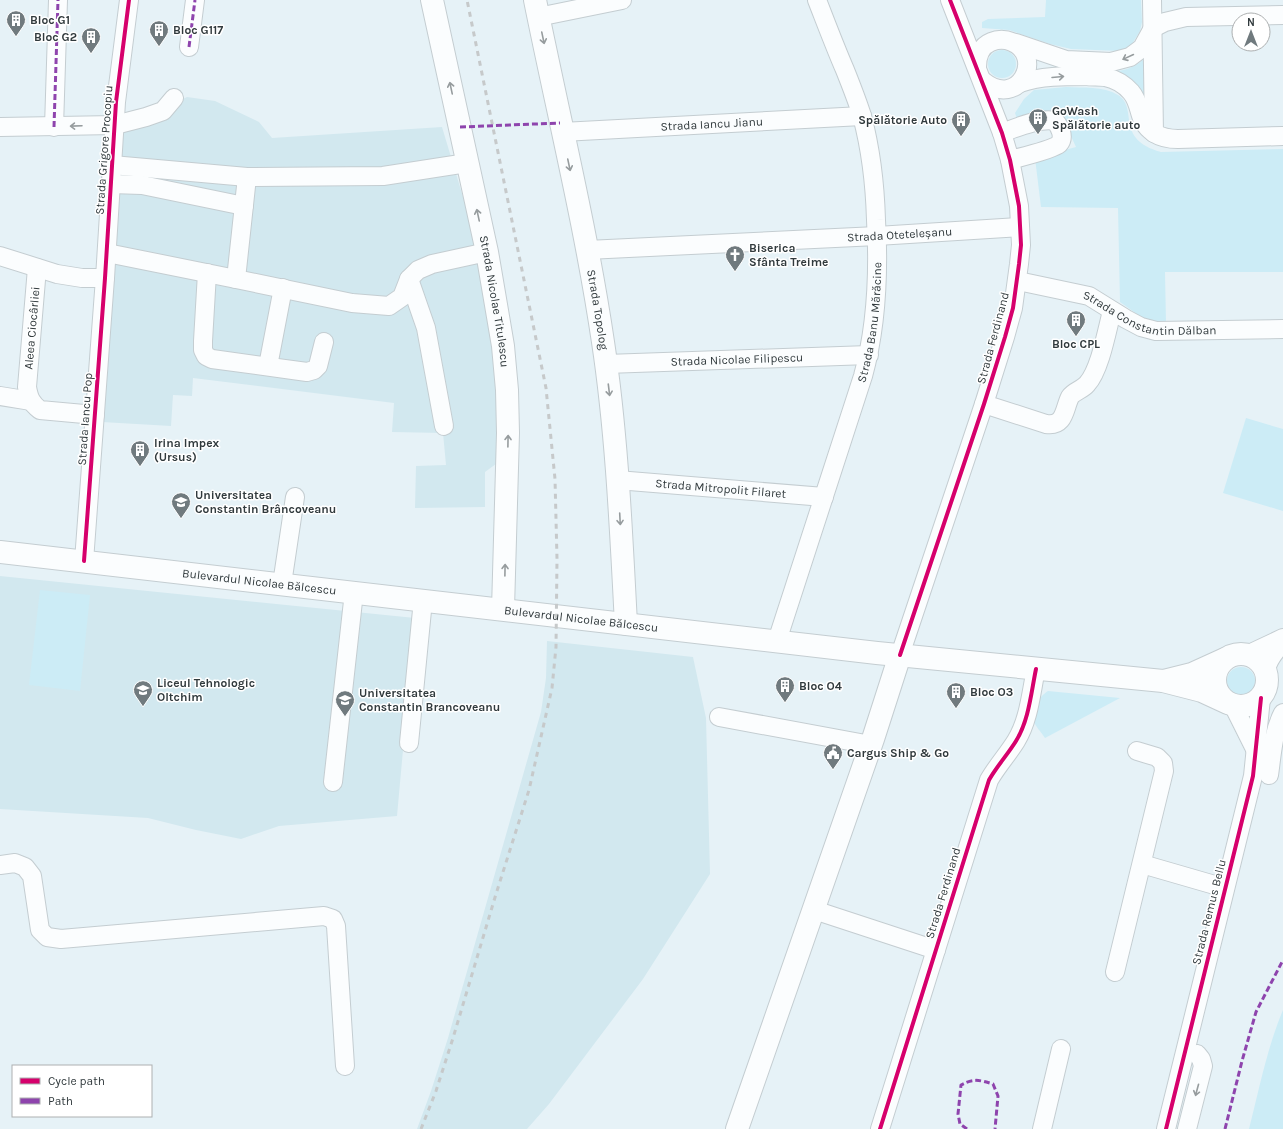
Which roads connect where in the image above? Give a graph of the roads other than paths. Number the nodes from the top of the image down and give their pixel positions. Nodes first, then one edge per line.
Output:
1 (58, 0) edge
2 (129, 0) edge
3 (195, 0) edge
4 (432, 0) edge
5 (622, 0) edge
6 (817, 0) edge
7 (950, 0) edge
8 (1152, 0) edge
9 (536, 8) edge
10 (1283, 15) edge
11 (958, 18) junction
12 (1153, 28) junction
13 (997, 40) junction
14 (1016, 43) junction
15 (189, 48) dead end
16 (980, 74) junction
17 (1016, 85) junction
18 (174, 98) dead end
19 (862, 116) junction
20 (115, 125) junction
21 (0, 127) edge
22 (54, 127) junction
23 (562, 132) junction
24 (1002, 133) junction
25 (1154, 133) junction
26 (1283, 136) edge
27 (1010, 160) junction
28 (467, 163) junction
29 (112, 165) junction
30 (247, 178) junction
31 (111, 184) junction
32 (244, 206) junction
33 (1020, 226) junction
34 (877, 236) junction
35 (587, 250) junction
36 (486, 252) junction
37 (107, 253) junction
38 (0, 256) edge
39 (37, 268) junction
40 (207, 273) junction
41 (105, 278) junction
42 (236, 279) junction
43 (409, 279) junction
44 (1018, 281) junction
45 (283, 288) junction
46 (1112, 311) junction
47 (1283, 329) edge
48 (324, 342) dead end
49 (868, 355) junction
50 (606, 364) junction
51 (268, 366) junction
52 (29, 394) junction
53 (0, 396) edge
54 (984, 404) junction
55 (95, 415) junction
56 (444, 426) dead end
57 (617, 480) junction
58 (295, 497) dead end
59 (824, 497) junction
60 (0, 552) edge
61 (84, 561) junction
62 (282, 584) junction
63 (354, 592) junction
64 (423, 600) junction
65 (504, 610) junction
66 (626, 624) junction
67 (1283, 638) edge
68 (777, 641) junction
69 (1283, 643) edge
70 (900, 655) junction
71 (1247, 655) junction
72 (1225, 660) junction
73 (1036, 669) junction
74 (1272, 672) edge
75 (1163, 681) junction
76 (1283, 687) edge
77 (1262, 697) junction
78 (1230, 704) junction
79 (1283, 713) edge
80 (719, 717) dead end
81 (409, 742) dead end
82 (871, 745) junction
83 (1137, 751) dead end
84 (1256, 751) junction
85 (1269, 775) dead end
86 (333, 782) dead end
87 (1142, 864) junction
88 (0, 865) edge
89 (1225, 888) junction
90 (814, 910) junction
91 (936, 950) junction
92 (1115, 972) dead end
93 (1061, 1049) dead end
94 (1197, 1054) dead end
95 (345, 1066) dead end
96 (737, 1129) edge
97 (880, 1129) edge
98 (1042, 1129) edge
99 (1166, 1129) edge
100 (1187, 1129) edge

1 - 22 street
2 - 20 street, Strada Grigore Procopiu
3 - 15 street
28 -> 4 main road, Strada Nicolae Titulescu
5 - 9 street
6 - 19 street, Strada Banu Mărăcine
7 - 11 street, Strada Ferdinand
8 - 12 street
9 -> 23 main road, Strada Topolog
10 - 12 street
11 - 13 street
11 - 16 street, Strada Ferdinand
12 -> 14 street
12 - 25 street
13 - 14 street
13 - 16 street
14 - 17 street, Strada Ferdinand
16 - 17 street
16 - 24 street, Strada Ferdinand
17 - 24 street, Strada Ferdinand
17 -> 25 street
18 - 20 street, Strada Grigore Procopiu
19 - 23 street, Strada Iancu Jianu
19 - 34 street, Strada Banu Mărăcine
20 -> 22 street, Strada Grigore Procopiu
20 - 29 street, Strada Grigore Procopiu
21 - 22 street, Strada Grigore Procopiu
23 -> 35 main road, Strada Topolog
24 - 27 street, Strada Ferdinand
24 - 27 street
25 - 26 street
27 - 33 street, Strada Ferdinand
28 - 30 street, Strada Grigore Procopiu
36 -> 28 main road, Strada Nicolae Titulescu
29 - 30 street, Strada Grigore Procopiu
29 - 31 street, Strada Grigore Procopiu
30 - 32 street
31 - 32 street
31 - 37 street, Strada Grigore Procopiu
32 - 42 street
33 - 34 street, Strada Oteteleșanu
33 - 44 street, Strada Ferdinand
34 - 35 street, Strada Oteteleșanu
34 - 49 street, Strada Banu Mărăcine
35 - 50 main road, Strada Topolog
36 - 43 street
65 -> 36 main road, Strada Nicolae Titulescu
37 - 40 street
37 - 41 street, Strada Grigore Procopiu
38 - 39 street, Aleea Ciocârliei
39 - 41 street, Aleea Ciocârliei
39 - 52 street, Aleea Ciocârliei
40 - 42 street
40 - 51 street
41 - 55 street, Strada Iancu Pop
42 - 45 street
43 - 45 street
43 - 56 street
44 - 46 street, Strada Constantin Dălban
44 - 54 street, Strada Ferdinand
45 - 51 street
46 - 47 street, Strada Constantin Dălban
46 - 54 street
48 - 51 street
49 - 50 street, Strada Nicolae Filipescu
49 - 59 street, Strada Banu Mărăcine
50 -> 57 main road, Strada Topolog
52 - 53 street
52 - 55 street
54 - 70 street, Strada Ferdinand
55 - 61 street, Strada Iancu Pop
57 - 59 street, Strada Mitropolit Filaret
57 -> 66 main road, Strada Topolog
58 - 62 street
59 - 68 street, Strada Banu Mărăcine
60 - 61 main road, Bulevardul Nicolae Bălcescu
61 - 62 main road, Bulevardul Nicolae Bălcescu
62 - 63 main road, Bulevardul Nicolae Bălcescu
63 - 64 main road, Bulevardul Nicolae Bălcescu
63 - 86 street
64 - 65 main road, Bulevardul Nicolae Bălcescu
64 - 81 street
65 - 66 main road, Bulevardul Nicolae Bălcescu
66 - 68 main road, Bulevardul Nicolae Bălcescu
67 - 71 street
68 - 70 main road, Bulevardul Nicolae Bălcescu
69 - 74 street
70 - 73 main road, Bulevardul Nicolae Bălcescu
70 - 82 main road, Strada Ferdinand
71 - 72 main road
71 - 74 main road
72 - 75 main road, Bulevardul Nicolae Bălcescu
72 - 78 main road
73 - 75 main road, Bulevardul Nicolae Bălcescu
73 - 91 street, Strada Ferdinand
74 - 77 main road
75 - 78 main road, Bulevardul Nicolae Bălcescu
76 - 77 main road
77 - 78 main road
77 - 84 street, Strada Remus Bellu
78 - 84 street
79 - 85 street
80 - 82 street
82 - 90 main road, Strada Ferdinand
83 - 87 street
84 - 89 street, Strada Remus Bellu
87 - 89 street
87 - 92 street
88 - 95 street
89 - 99 street, Strada Remus Bellu
90 - 91 street, Strada Ferdinand
90 - 96 main road, Strada Ferdinand
91 - 97 street, Strada Ferdinand
93 - 98 street
94 -> 100 street

